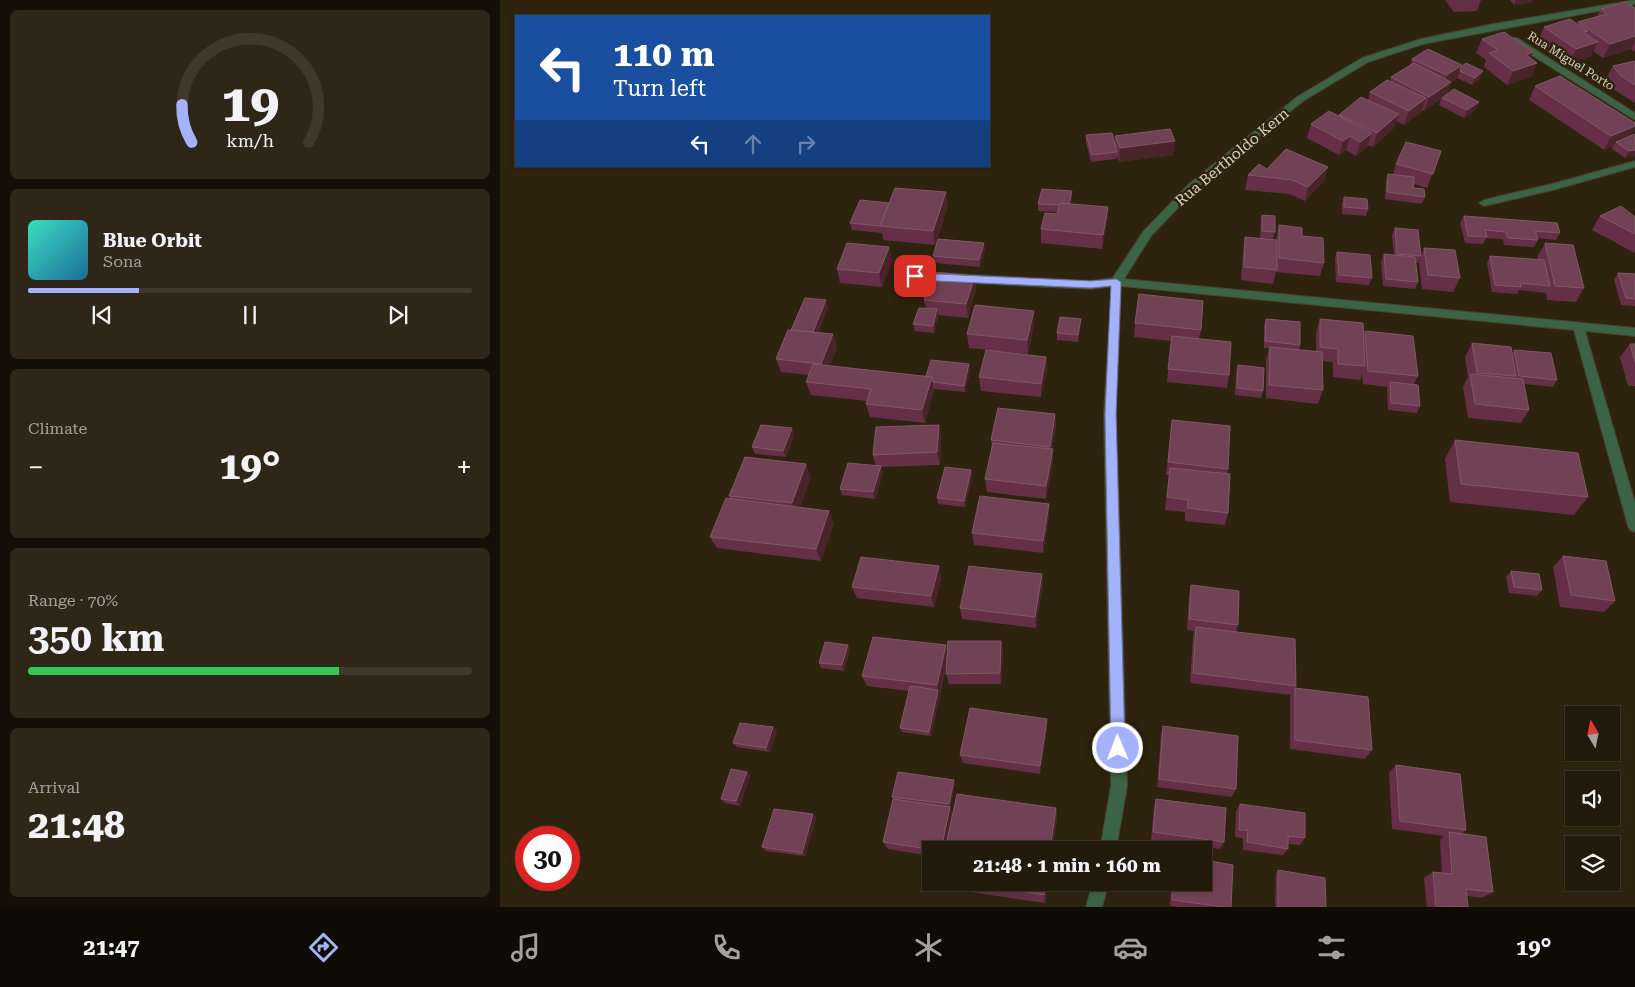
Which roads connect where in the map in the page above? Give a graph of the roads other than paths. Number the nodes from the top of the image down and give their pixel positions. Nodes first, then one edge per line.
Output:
1 (1635, 2) edge
2 (1501, 32) junction
3 (1635, 116) edge
4 (1635, 164) edge
5 (1484, 203) dead end
6 (915, 276) dead end
7 (1116, 282) junction
8 (1578, 326) junction
9 (1635, 332) edge
10 (1635, 526) edge
11 (1110, 841) edge
12 (1098, 891) edge
13 (1094, 907) edge

1 - 2 street, Rua Bertholdo Kern
2 - 3 street, Rua Miguel Porto
2 - 7 street, Rua Bertholdo Kern
4 - 5 street
6 - 7 street
7 - 8 street
7 - 11 street
8 - 9 street
8 - 10 street
12 - 13 street

